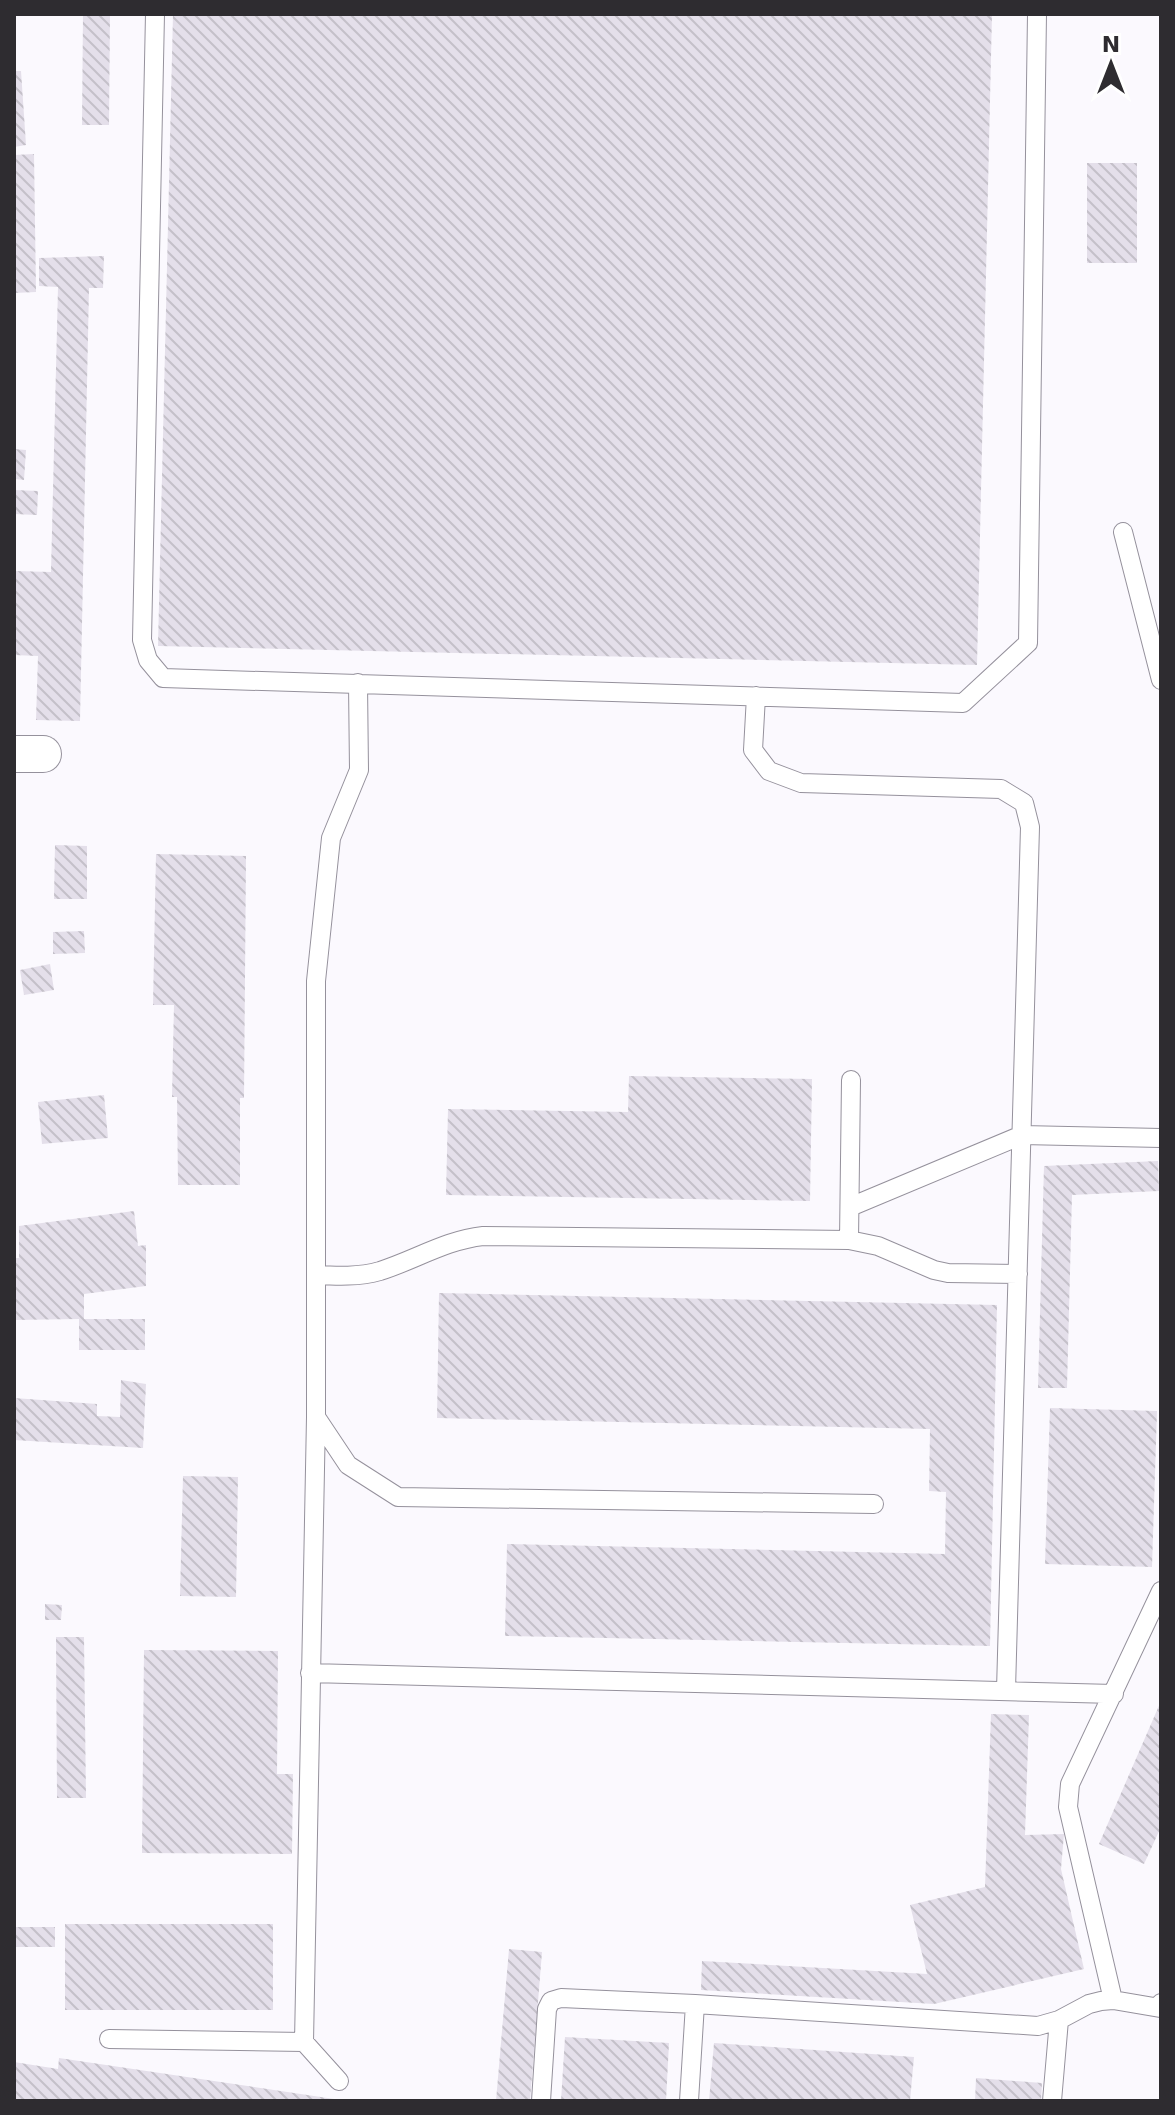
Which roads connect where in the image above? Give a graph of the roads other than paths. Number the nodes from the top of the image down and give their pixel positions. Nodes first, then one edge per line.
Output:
1 (155, 14) edge
2 (1037, 14) edge
3 (1123, 532) dead end
4 (1161, 680) edge
5 (358, 683) junction
6 (756, 696) junction
7 (851, 1080) dead end
8 (1022, 1135) junction
9 (1161, 1138) edge
10 (850, 1207) junction
11 (849, 1240) junction
12 (1018, 1274) junction
13 (316, 1275) junction
14 (316, 1417) junction
15 (874, 1504) dead end
16 (1161, 1591) edge
17 (310, 1673) junction
18 (1006, 1690) junction
19 (1114, 1694) junction
20 (1113, 2000) junction
21 (1161, 2003) edge
22 (695, 2004) junction
23 (1059, 2020) junction
24 (109, 2039) dead end
25 (304, 2042) junction
26 (339, 2081) dead end
27 (541, 2101) edge
28 (689, 2101) edge
29 (1052, 2101) edge

1 - 5 lane
2 - 6 lane
3 - 4 lane
5 - 6 lane
5 - 13 lane
6 - 8 lane
7 - 10 lane
8 - 9 lane
8 - 10 lane
8 - 12 lane
10 - 11 lane
11 - 12 lane
11 - 13 lane
12 - 18 lane
13 - 14 lane
14 - 15 lane
14 - 17 lane
16 - 19 lane
17 - 18 lane
17 - 25 lane
18 - 19 lane
19 - 20 lane
20 - 21 lane
20 - 23 lane
22 - 23 lane
22 - 27 lane
22 - 28 lane
23 - 29 lane
24 - 25 lane
25 - 26 lane

